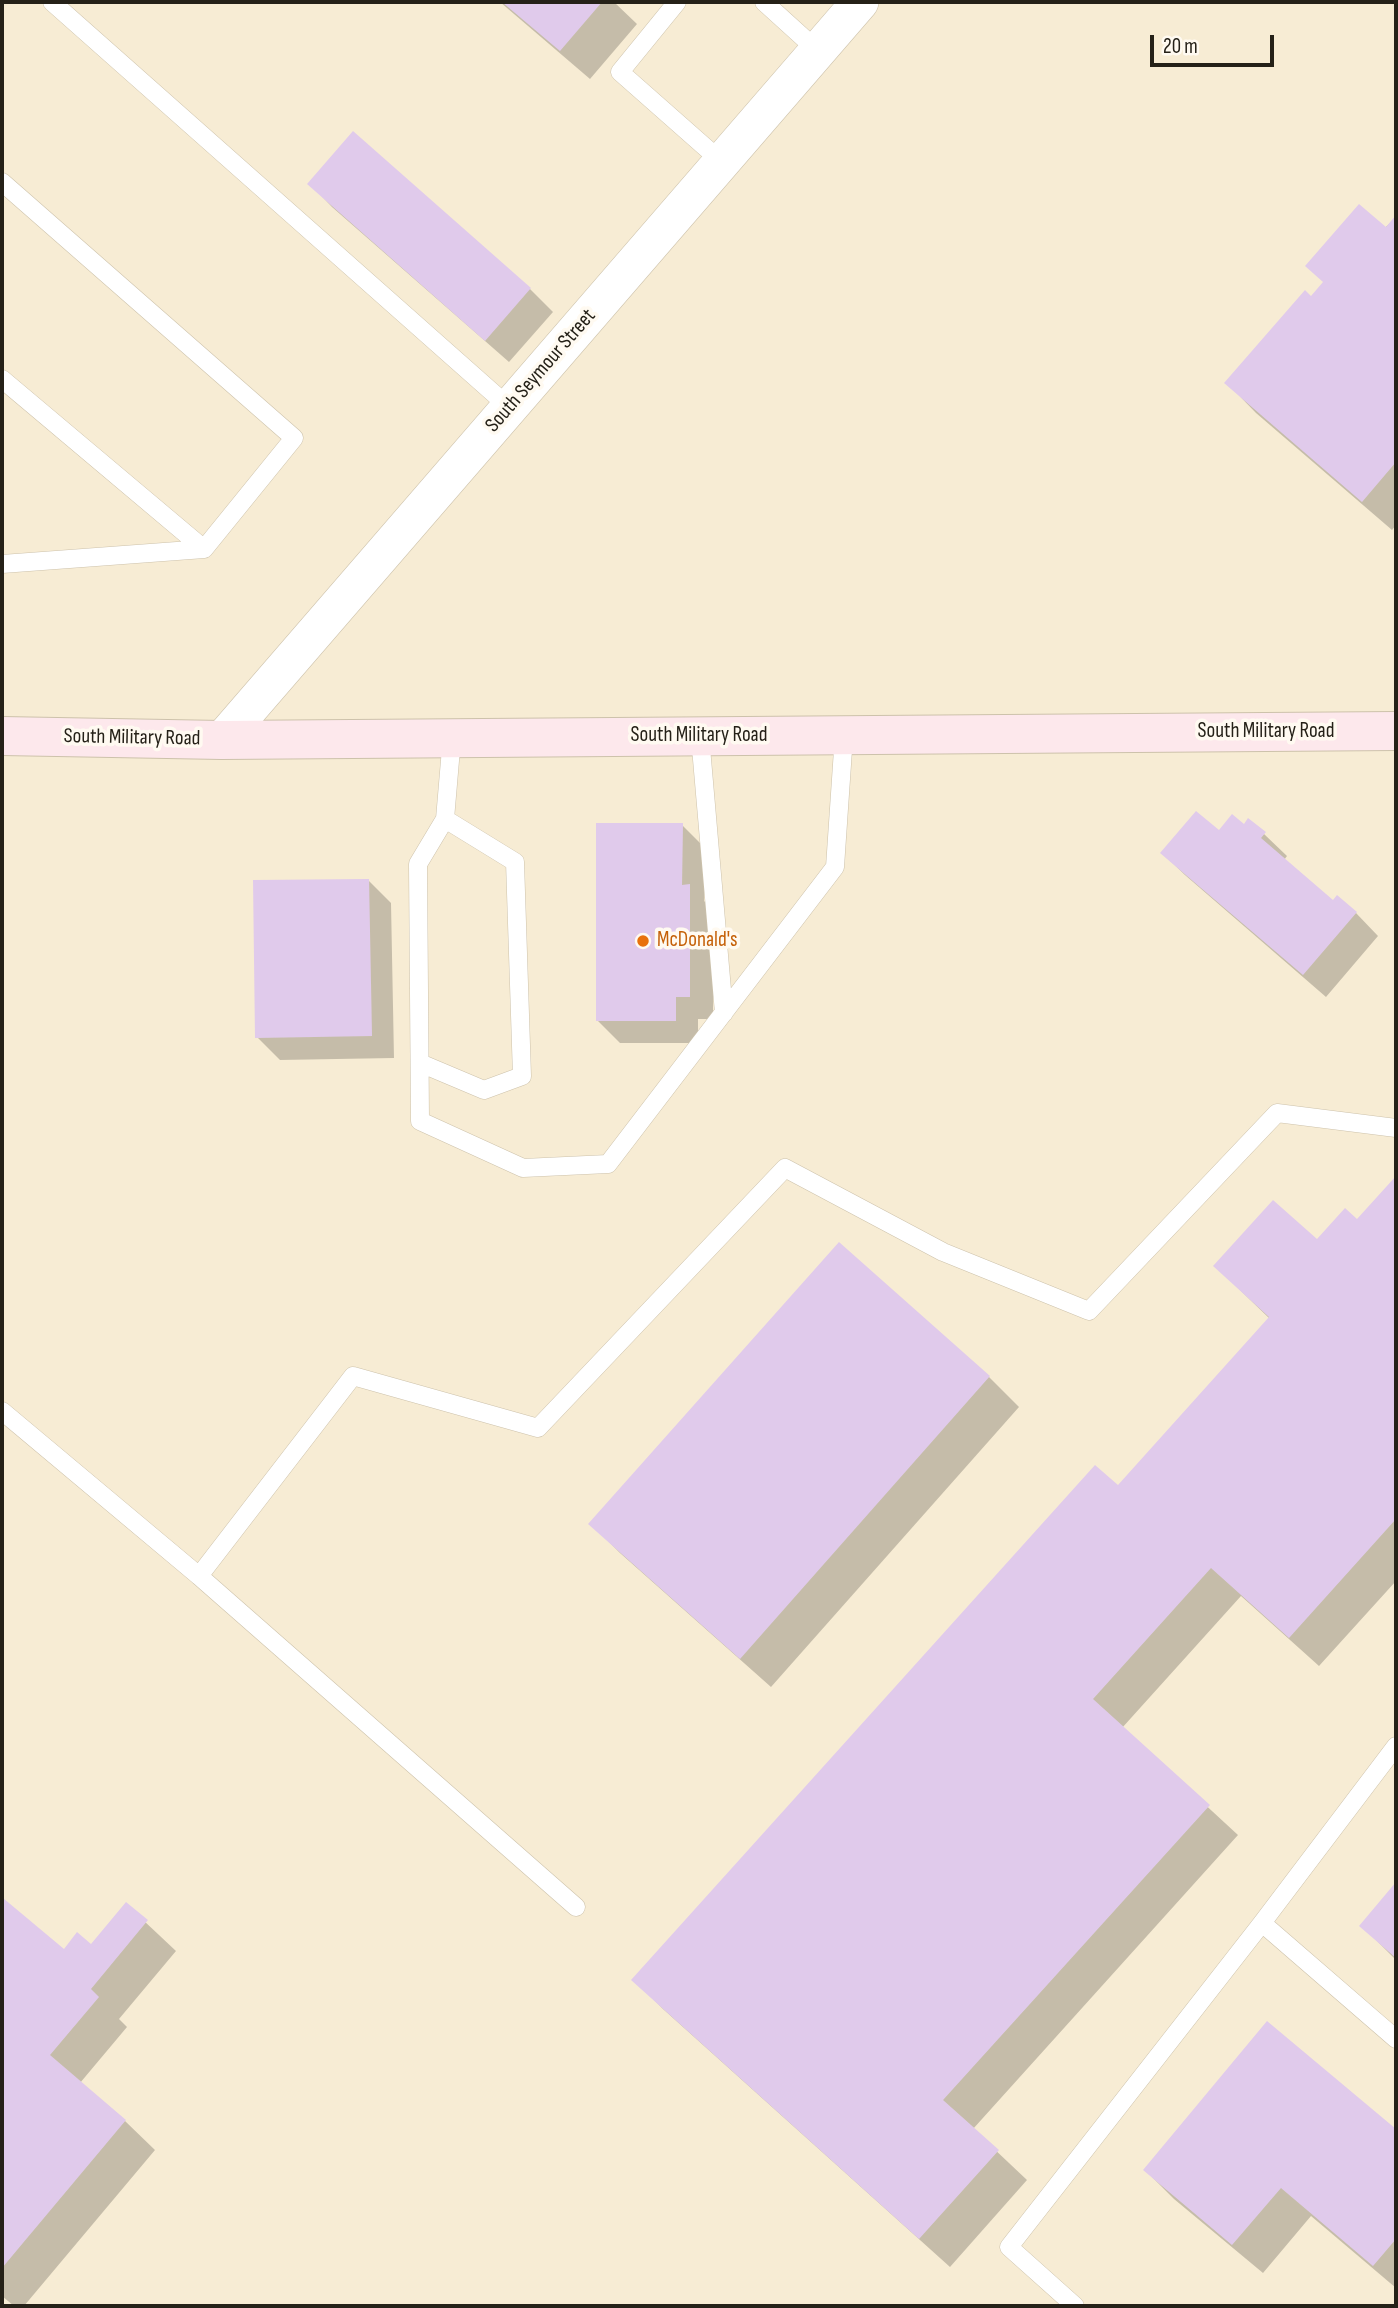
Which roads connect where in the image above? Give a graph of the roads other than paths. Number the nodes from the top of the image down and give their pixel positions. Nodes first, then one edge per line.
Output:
1 (52, 2) edge
2 (677, 2) edge
3 (764, 2) edge
4 (860, 2) edge
5 (818, 51) junction
6 (722, 162) junction
7 (2, 182) edge
8 (2, 379) edge
9 (509, 407) junction
10 (204, 549) junction
11 (2, 564) edge
12 (1396, 731) edge
13 (844, 735) junction
14 (2, 736) edge
15 (700, 736) junction
16 (452, 737) junction
17 (222, 740) junction
18 (445, 819) junction
19 (724, 1013) junction
20 (419, 1063) junction
21 (1396, 1128) edge
22 (2, 1411) edge
23 (199, 1576) junction
24 (1396, 1745) edge
25 (576, 1908) dead end
26 (1262, 1923) junction
27 (1396, 2039) edge
28 (1075, 2306) edge

1 - 9 lane
2 - 6 lane
3 - 5 lane
4 - 5 street, South Seymour Street
5 - 6 street, South Seymour Street
6 - 9 street, South Seymour Street
7 - 10 lane
8 - 10 lane
9 - 17 street, South Seymour Street
10 - 11 lane
12 - 13 main road, South Military Road
13 - 15 main road, South Military Road
13 - 19 lane
14 - 17 main road, South Military Road
15 - 16 main road, South Military Road
15 - 19 lane
16 - 17 main road, South Military Road
16 - 18 lane
18 - 20 lane
18 - 20 lane
19 - 20 lane
21 - 23 lane
22 - 23 lane
23 - 25 lane
24 - 26 lane
26 - 27 lane
26 - 28 lane

